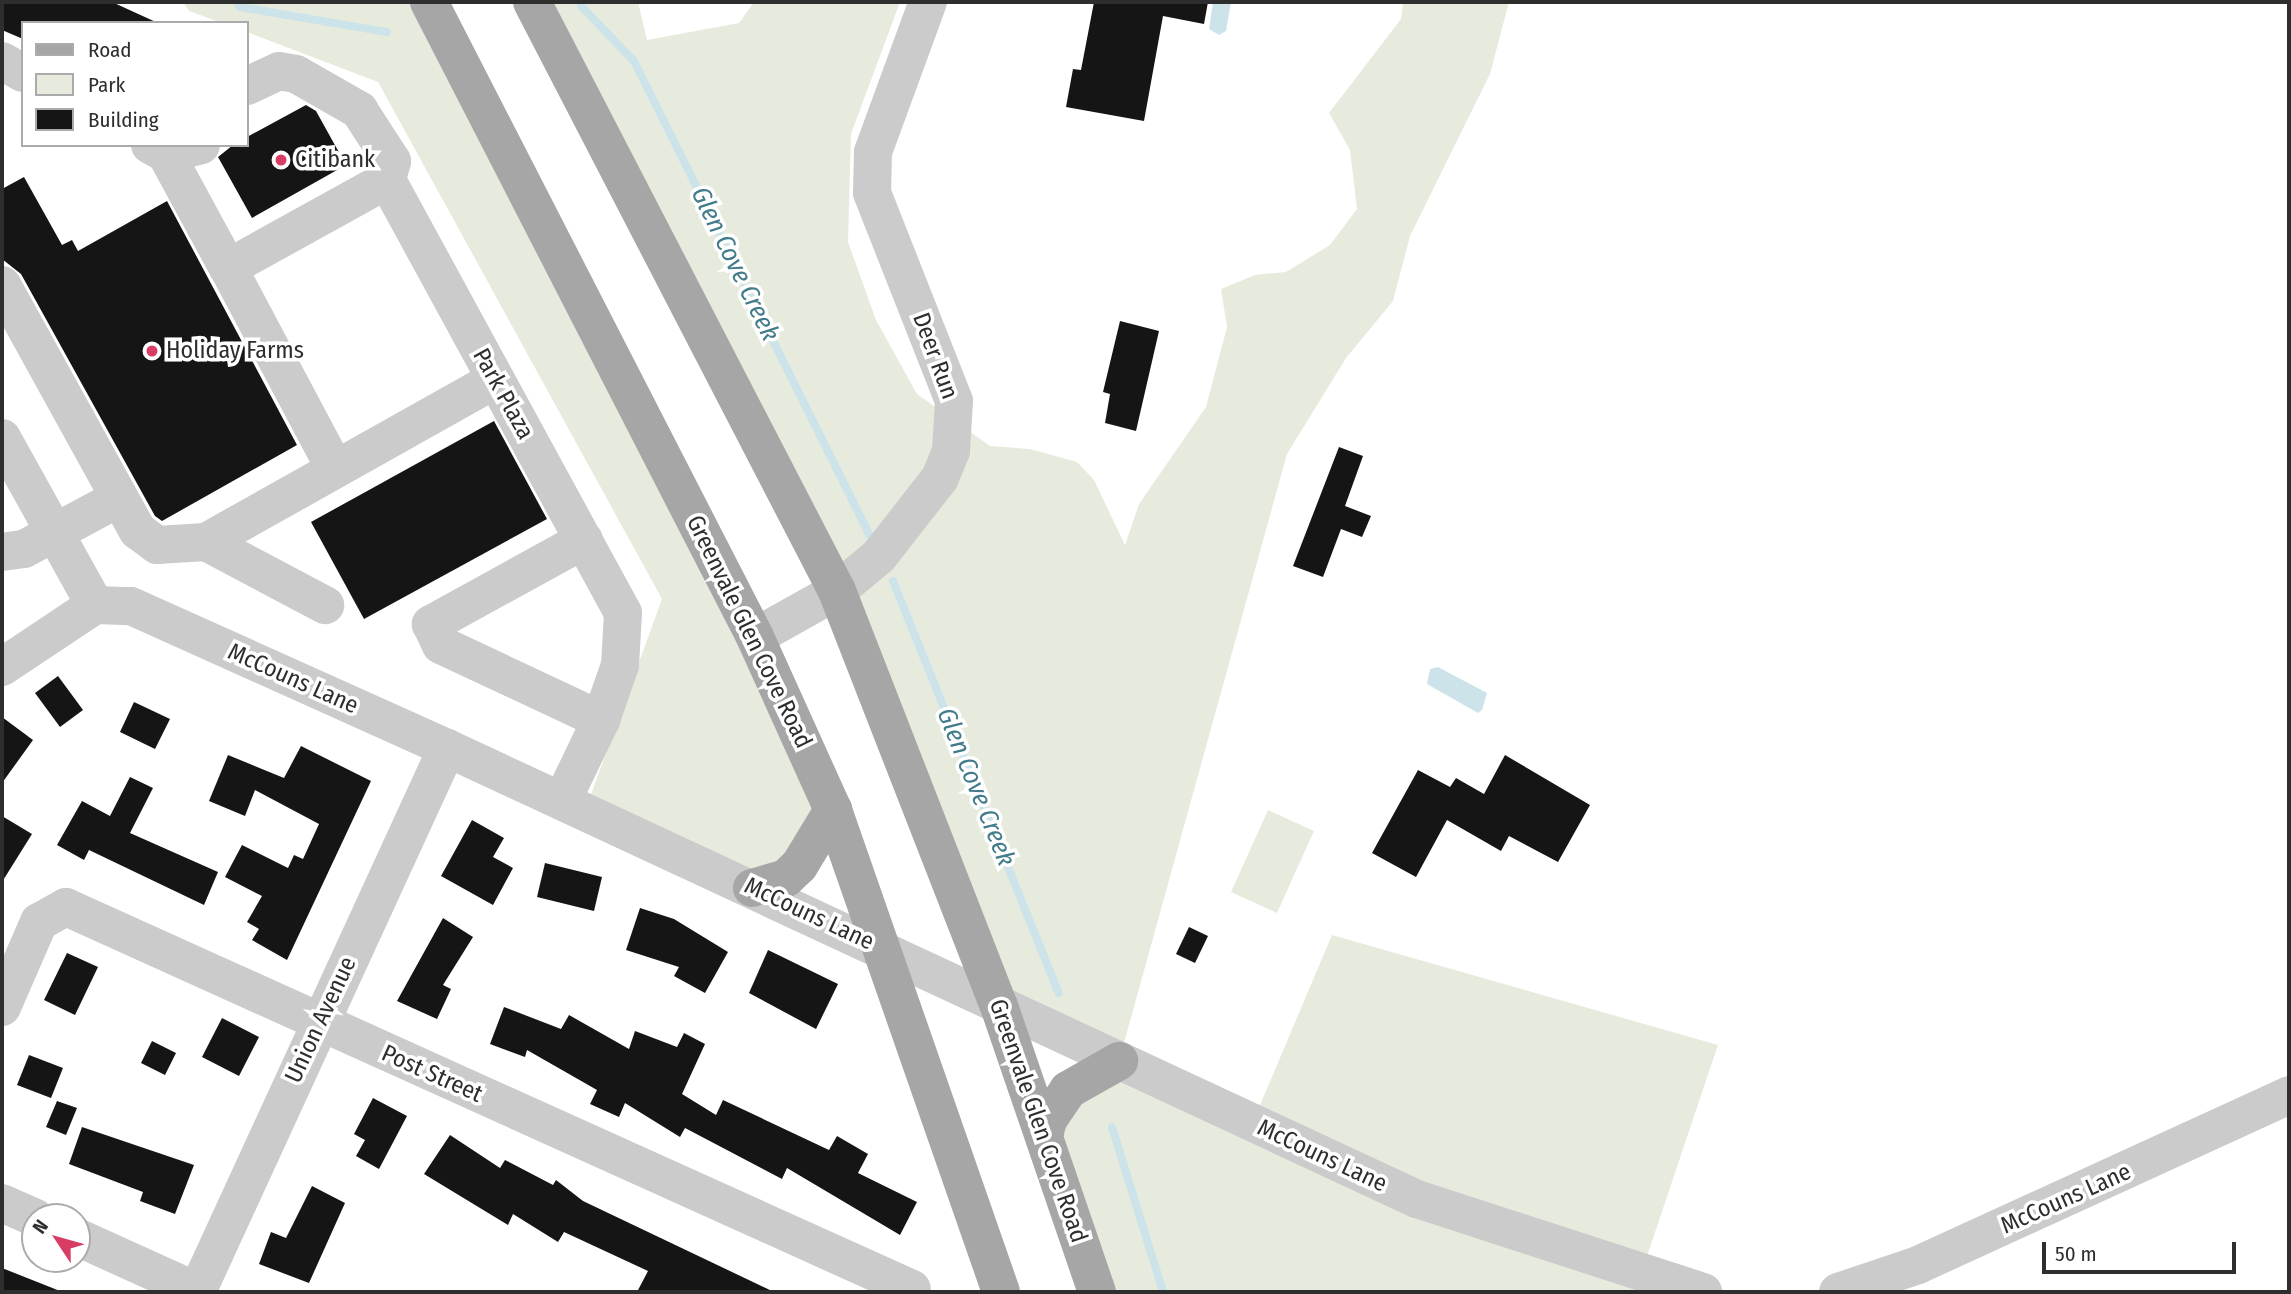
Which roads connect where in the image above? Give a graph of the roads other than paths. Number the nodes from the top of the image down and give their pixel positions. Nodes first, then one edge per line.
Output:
1 (429, 2) edge
2 (532, 2) edge
3 (928, 2) edge
4 (2, 61) edge
5 (21, 72) edge
6 (248, 86) edge
7 (172, 148) edge
8 (387, 180) junction
9 (228, 268) junction
10 (2, 285) edge
11 (495, 380) junction
12 (2, 438) edge
13 (334, 467) junction
14 (120, 498) junction
15 (57, 533) junction
16 (584, 540) junction
17 (206, 542) junction
18 (2, 552) edge
19 (837, 591) junction
20 (95, 605) junction
21 (325, 605) dead end
22 (755, 637) junction
23 (2, 667) edge
24 (601, 720) junction
25 (447, 748) junction
26 (562, 801) junction
27 (833, 810) junction
28 (752, 888) junction
29 (877, 945) junction
30 (999, 1006) junction
31 (2, 1007) edge
32 (319, 1024) junction
33 (1119, 1061) junction
34 (2289, 1096) edge
35 (1044, 1136) junction
36 (2, 1203) edge
37 (21, 1212) edge
38 (91, 1243) edge
39 (912, 1290) dead end
40 (197, 1292) edge
41 (1001, 1292) edge
42 (1097, 1292) edge
43 (1703, 1292) edge
44 (1838, 1292) edge

1 - 22 main road, Greenvale Glen Cove Road
2 - 19 main road, Greenvale Glen Cove Road
3 - 19 street, Deer Run
4 - 5 street
6 - 8 street, Park Plaza
7 - 9 street
8 - 9 street
8 - 11 street, Park Plaza
9 - 13 street
10 - 14 street
11 - 13 street
11 - 16 street, Park Plaza
12 - 15 street
13 - 17 street
14 - 15 street
14 - 17 street
15 - 18 street
15 - 20 street
16 - 24 street, Park Plaza
16 - 24 street
17 - 21 street
19 - 22 street, Deer Run
19 - 30 main road, Greenvale Glen Cove Road
20 - 23 street
20 - 25 street, McCouns Lane
22 - 27 main road, Greenvale Glen Cove Road
24 - 26 street, Park Plaza
25 - 26 street, McCouns Lane
25 - 32 street, Union Avenue
26 - 28 street, McCouns Lane
27 - 28 main road
27 - 29 main road, Greenvale Glen Cove Road
28 - 29 street, McCouns Lane
29 - 30 street, McCouns Lane
29 - 41 main road, Greenvale Glen Cove Road
30 - 33 street, McCouns Lane
30 - 35 main road, Greenvale Glen Cove Road
31 - 32 street, Post Street
32 - 39 street, Post Street
32 - 40 street, Union Avenue
33 - 35 main road
33 - 43 street, McCouns Lane
34 - 44 street, McCouns Lane
35 - 42 main road, Greenvale Glen Cove Road
36 - 37 street
38 - 40 street

